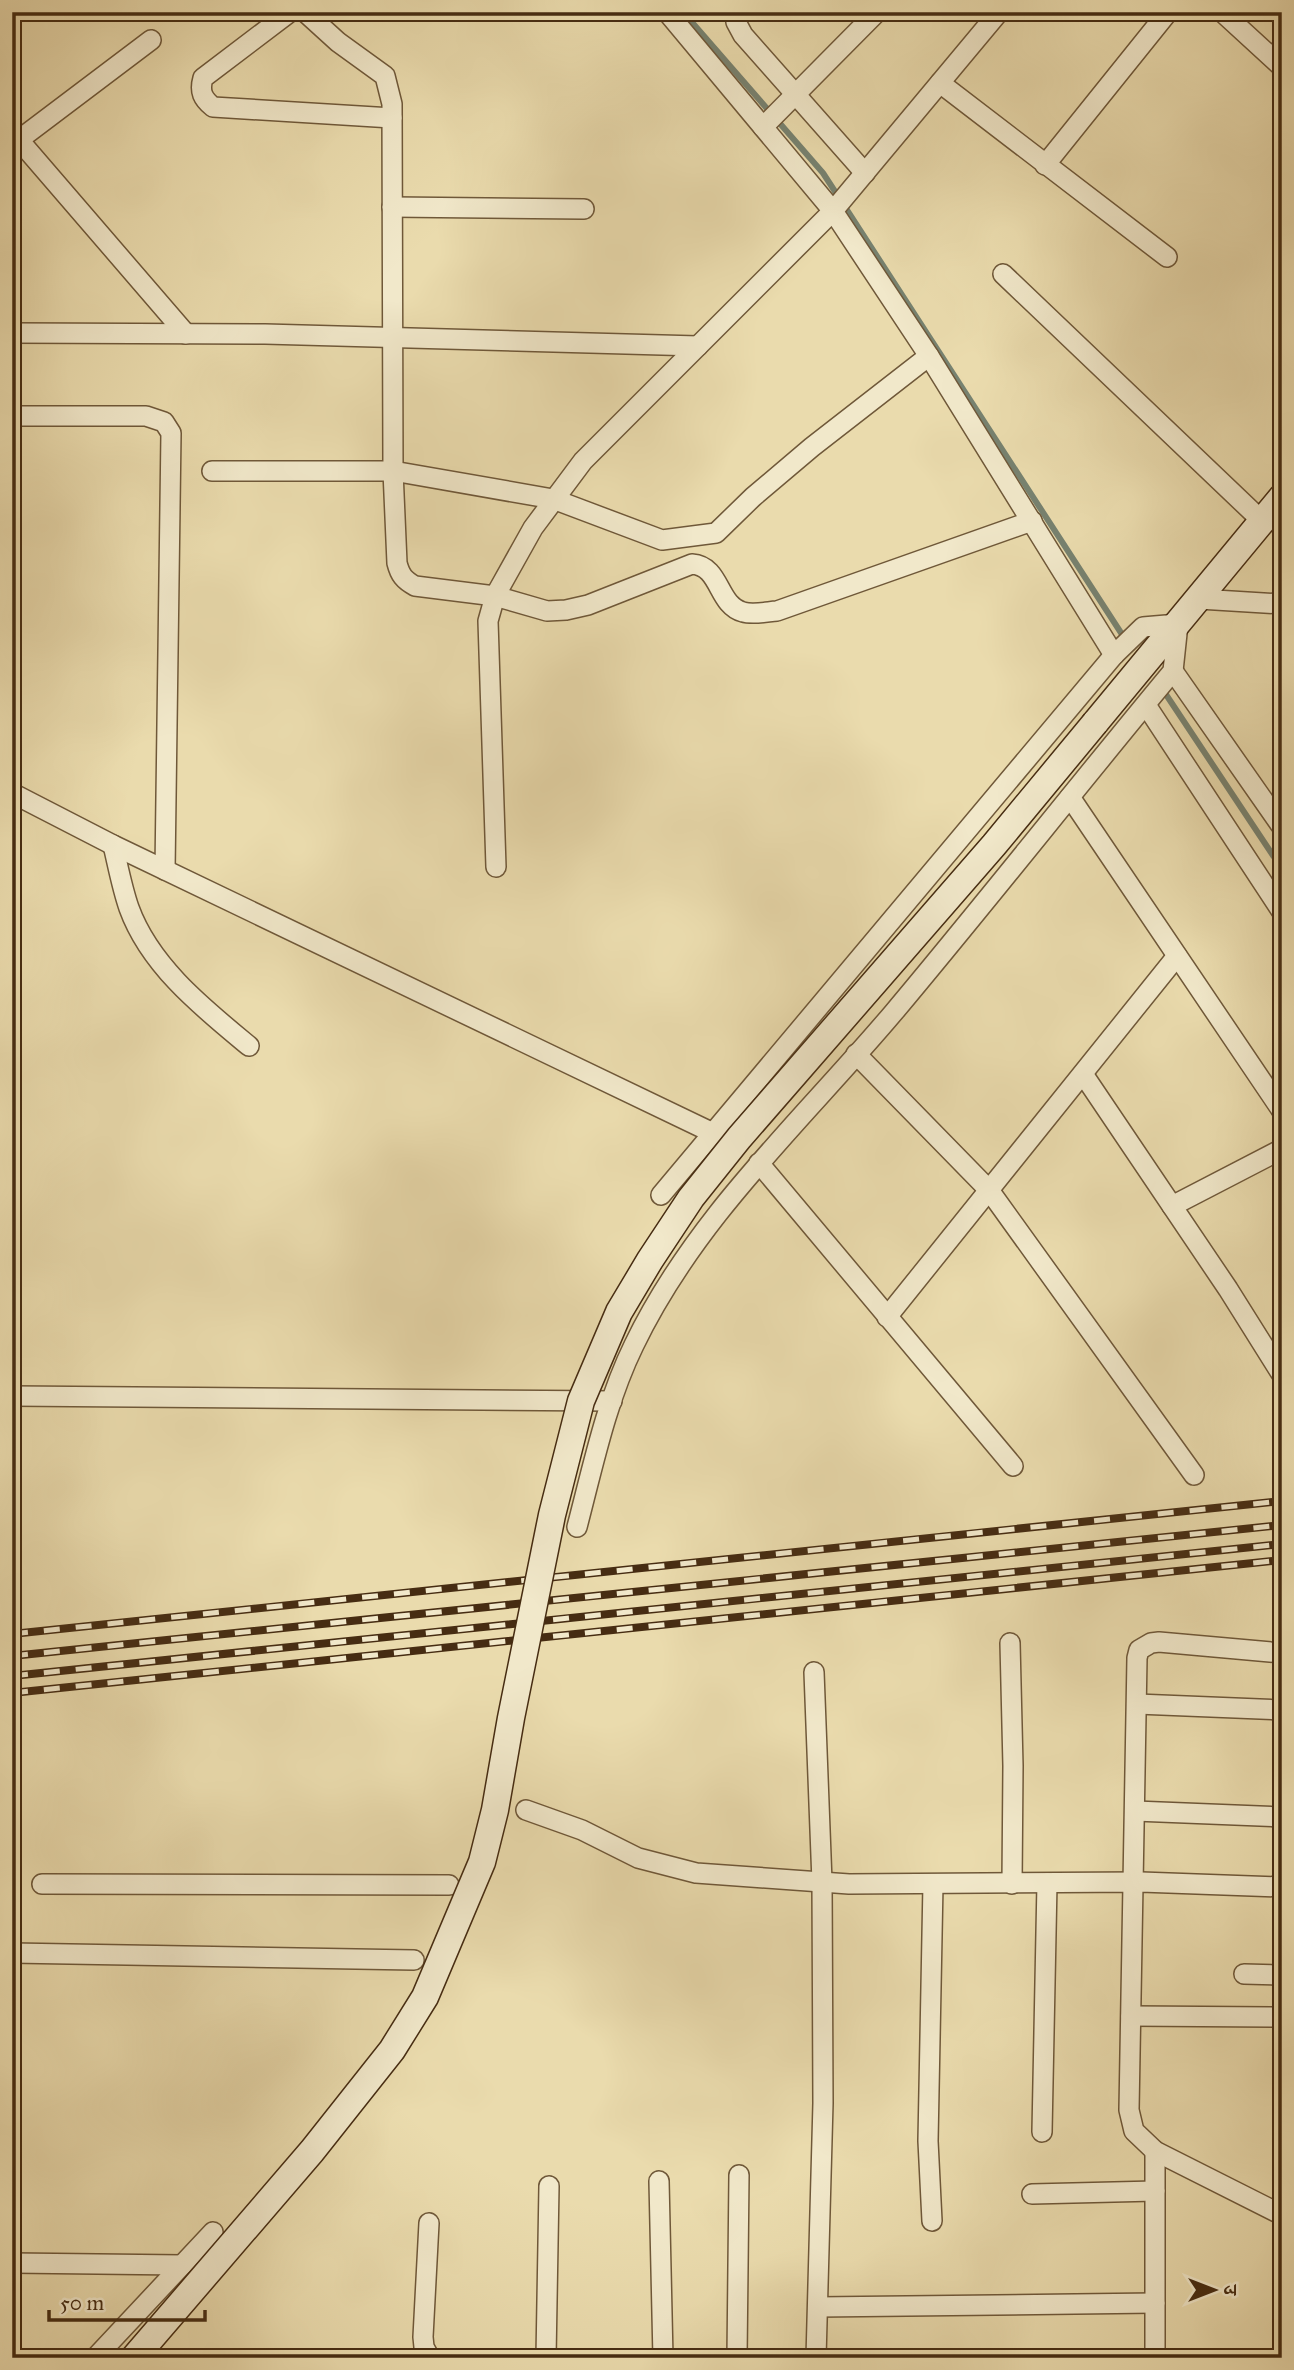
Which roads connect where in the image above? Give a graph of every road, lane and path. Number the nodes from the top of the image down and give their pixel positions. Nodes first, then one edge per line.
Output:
1 (290, 12) edge
2 (304, 12) edge
3 (667, 12) edge
4 (735, 12) edge
5 (877, 12) edge
6 (1168, 12) edge
7 (1222, 12) edge
8 (992, 15) edge
9 (150, 40) dead end
10 (1282, 67) edge
11 (940, 83) junction
12 (796, 94) junction
13 (392, 118) junction
14 (765, 125) junction
15 (15, 142) edge
16 (1045, 165) junction
17 (859, 180) junction
18 (392, 207) junction
19 (834, 208) junction
20 (584, 209) dead end
21 (1167, 257) dead end
22 (1003, 275) dead end
23 (12, 333) edge
24 (186, 334) junction
25 (393, 338) junction
26 (698, 346) junction
27 (929, 356) junction
28 (12, 416) edge
29 (212, 471) dead end
30 (393, 471) junction
31 (1282, 497) edge
32 (553, 499) junction
33 (1032, 521) junction
34 (1262, 521) junction
35 (495, 596) junction
36 (1199, 599) junction
37 (1282, 604) edge
38 (1178, 624) junction
39 (1117, 652) junction
40 (1170, 675) junction
41 (1150, 700) junction
42 (12, 793) edge
43 (1070, 797) junction
44 (1282, 827) edge
45 (113, 845) junction
46 (495, 867) dead end
47 (165, 870) junction
48 (1282, 912) edge
49 (1177, 956) junction
50 (249, 1046) dead end
51 (856, 1054) junction
52 (1083, 1074) junction
53 (1282, 1111) edge
54 (713, 1133) junction
55 (1282, 1149) edge
56 (760, 1163) junction
57 (989, 1190) junction
58 (662, 1195) dead end
59 (1172, 1206) junction
60 (887, 1317) junction
61 (1282, 1375) edge
62 (12, 1396) edge
63 (612, 1401) junction
64 (1013, 1466) dead end
65 (1194, 1475) dead end
66 (577, 1527) dead end
67 (1010, 1643) dead end
68 (1282, 1653) edge
69 (814, 1672) dead end
70 (1136, 1704) junction
71 (1282, 1710) edge
72 (526, 1810) dead end
73 (1135, 1811) junction
74 (1282, 1818) edge
75 (822, 1882) junction
76 (1047, 1883) junction
77 (1133, 1883) junction
78 (42, 1884) dead end
79 (933, 1884) junction
80 (1012, 1884) junction
81 (449, 1885) dead end
82 (1282, 1887) edge
83 (12, 1953) edge
84 (414, 1960) dead end
85 (12, 1969) edge
86 (1244, 1974) dead end
87 (1282, 1975) edge
88 (1131, 2016) junction
89 (1282, 2017) edge
90 (1042, 2132) dead end
91 (1155, 2151) junction
92 (739, 2175) dead end
93 (659, 2181) dead end
94 (549, 2186) dead end
95 (1155, 2191) junction
96 (1032, 2194) dead end
97 (1282, 2215) edge
98 (932, 2221) dead end
99 (429, 2223) dead end
100 (213, 2232) dead end
101 (12, 2263) edge
102 (182, 2265) junction
103 (1155, 2303) junction
104 (818, 2306) junction
105 (95, 2358) edge
106 (134, 2358) edge
107 (430, 2358) edge
108 (546, 2358) edge
109 (663, 2358) edge
110 (737, 2358) edge
111 (816, 2358) edge
112 (1155, 2358) edge

1 - 13 street
2 - 13 street
3 - 14 street
4 - 12 street
5 - 12 street
6 - 16 street
7 - 10 street
8 - 11 street
9 - 15 street
11 - 16 street
11 - 17 street
12 - 14 street
12 - 17 street
13 - 18 street
14 - 19 street
15 - 24 street
16 - 21 street
17 - 19 street
18 - 20 street
18 - 25 street
19 - 26 street
19 - 27 street
22 - 34 street
23 - 24 street
24 - 25 street
25 - 26 street
25 - 30 street
26 - 32 street
27 - 32 street
27 - 33 street
28 - 47 street
29 - 30 street
30 - 32 street
30 - 35 street
31 - 34 street
32 - 35 street
33 - 35 street
33 - 39 street
34 - 36 street
35 - 46 street
36 - 37 street
36 - 38 street
38 - 39 street
38 - 40 street
38 - 106 street, bridge
39 - 54 street
40 - 41 street
40 - 44 street
41 - 43 street
41 - 48 street
42 - 45 street
43 - 49 street
43 - 51 street
45 - 47 street
45 - 50 street
47 - 54 street
49 - 52 street
49 - 53 street
51 - 56 street
51 - 57 street
52 - 57 street
52 - 59 street
54 - 58 street
55 - 59 street
56 - 60 street
56 - 63 street
57 - 60 street
57 - 65 street
59 - 61 street
60 - 64 street
62 - 63 street
63 - 66 street
67 - 80 street
68 - 70 street
69 - 75 street
70 - 71 street
70 - 73 street
72 - 75 street
73 - 74 street
73 - 77 street
75 - 79 street
75 - 104 street
76 - 77 street
76 - 80 street
76 - 90 street
77 - 82 street
77 - 88 street
78 - 81 street
79 - 80 street
79 - 98 street
83 - 84 street
83 - 85 street
86 - 87 street
88 - 89 street
88 - 91 street
91 - 95 street
91 - 97 street
92 - 110 street
93 - 109 street
94 - 108 street
95 - 96 street
95 - 103 street
99 - 107 street
100 - 102 street
101 - 102 street
102 - 105 street
103 - 104 street
103 - 112 street
104 - 111 street

